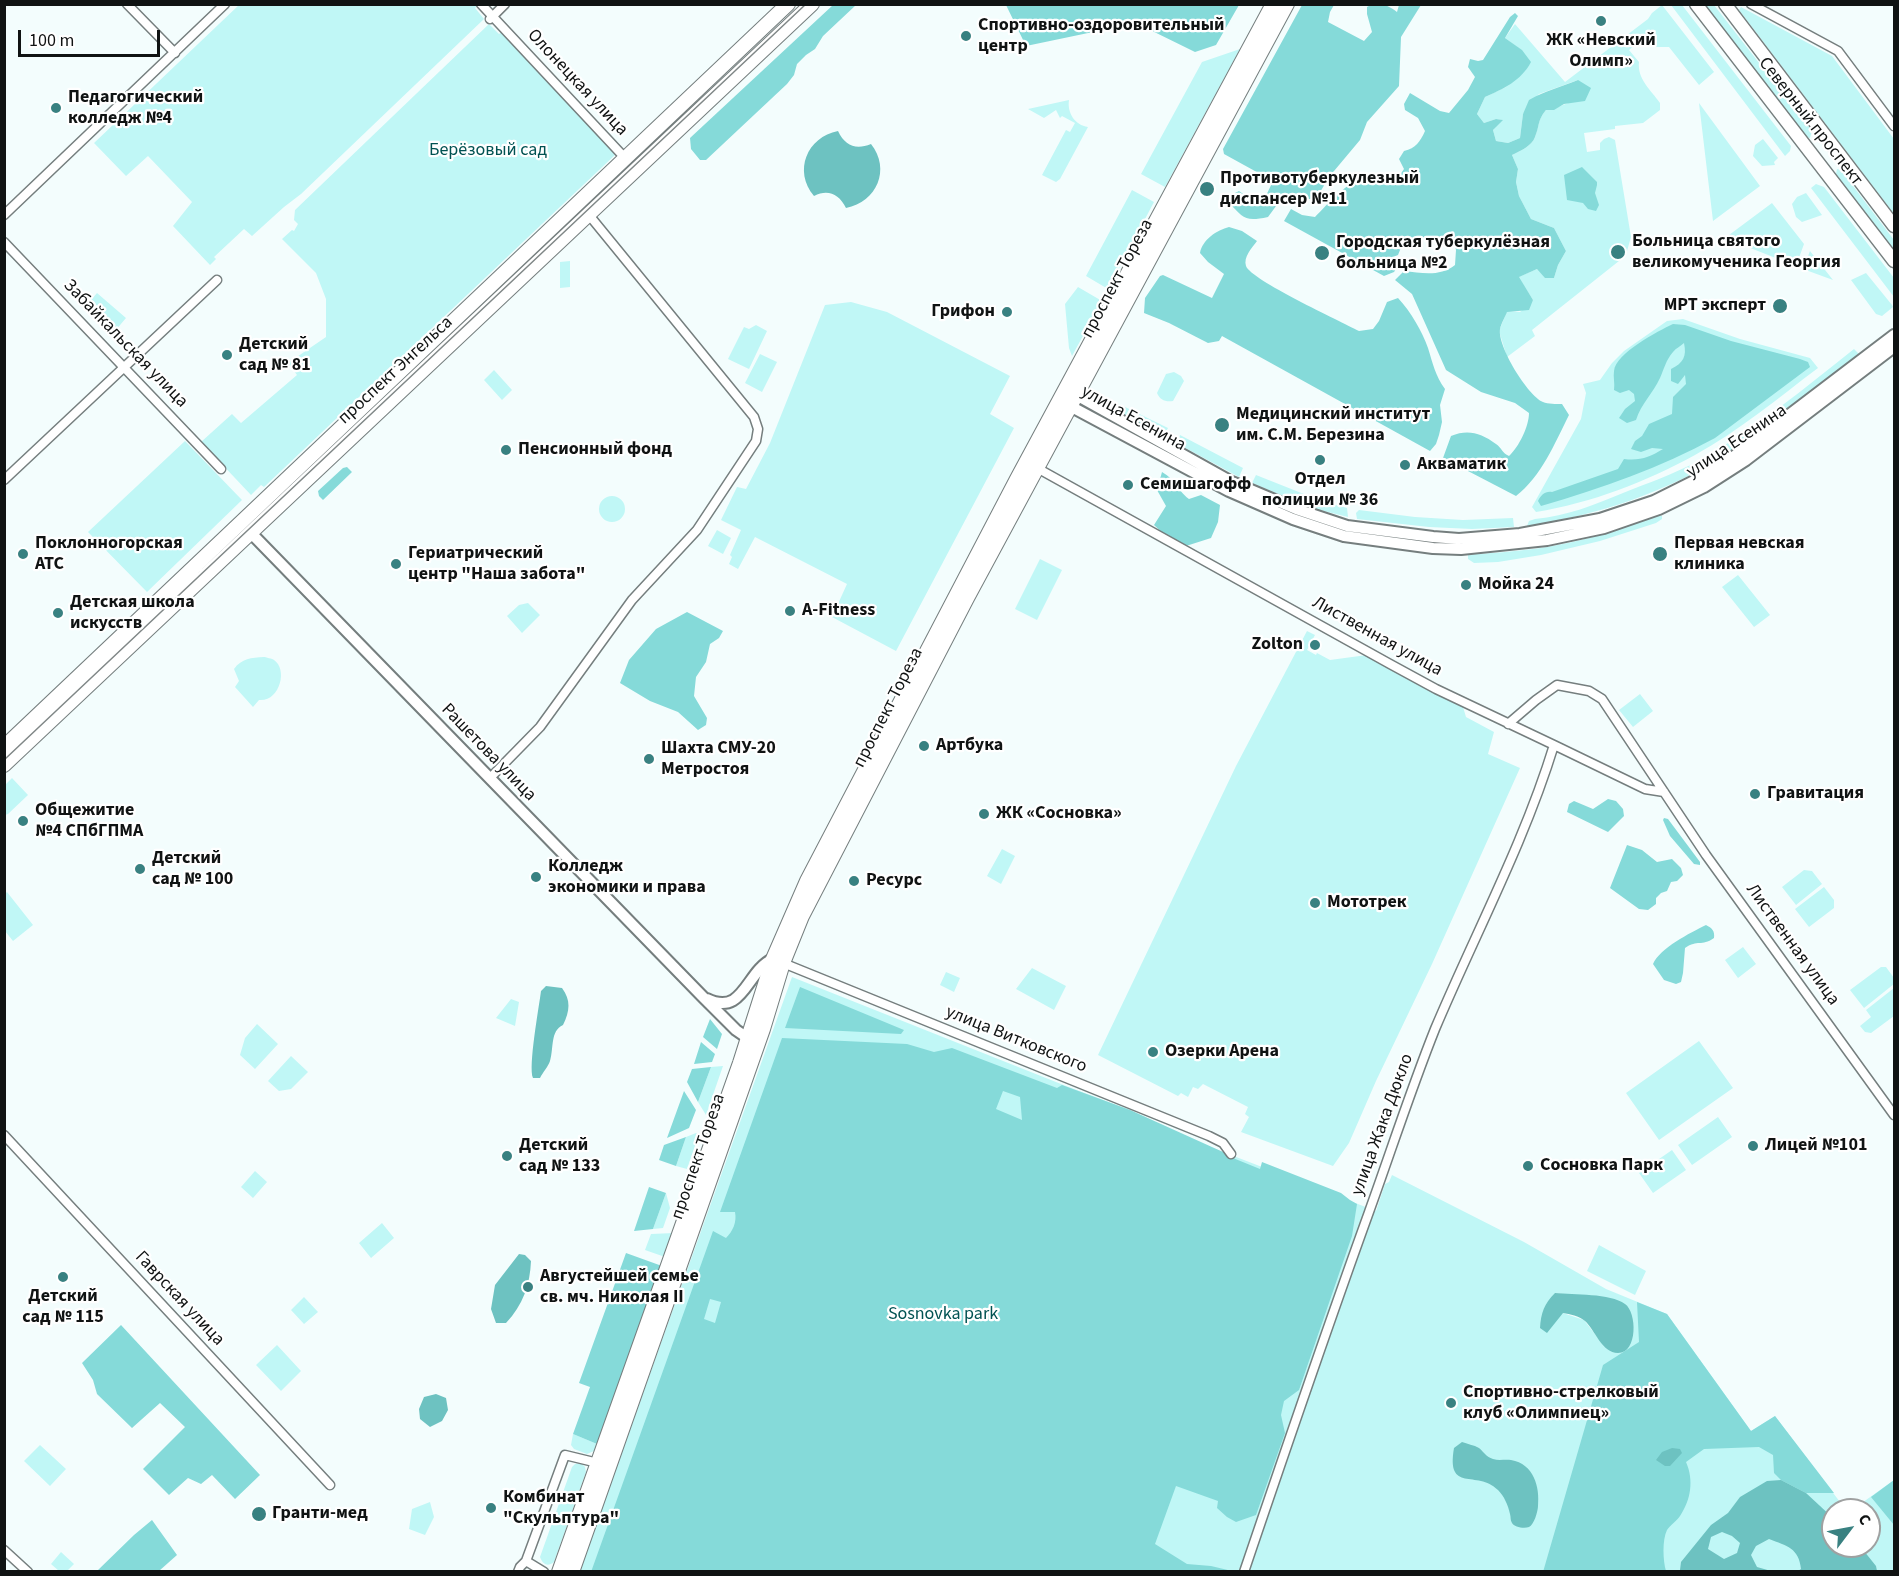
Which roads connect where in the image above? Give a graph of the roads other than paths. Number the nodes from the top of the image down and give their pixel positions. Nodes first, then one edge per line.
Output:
1 (127, 4) edge
2 (225, 4) edge
3 (481, 4) edge
4 (505, 4) edge
5 (788, 4) edge
6 (812, 4) edge
7 (1273, 4) edge
8 (1287, 4) edge
9 (1696, 4) edge
10 (1725, 4) edge
11 (1751, 4) edge
12 (491, 18) junction
13 (175, 52) junction
14 (1894, 126) edge
15 (1823, 133) junction
16 (1806, 146) junction
17 (625, 158) junction
18 (1844, 160) junction
19 (1825, 170) junction
20 (4, 215) edge
21 (589, 215) junction
22 (1894, 226) edge
23 (4, 242) edge
24 (1894, 261) edge
25 (217, 280) dead end
26 (1894, 335) edge
27 (1894, 347) edge
28 (124, 368) junction
29 (1070, 399) junction
30 (1037, 468) junction
31 (221, 469) dead end
32 (4, 480) edge
33 (241, 522) junction
34 (251, 532) junction
35 (1509, 724) junction
36 (1554, 745) junction
37 (4, 747) edge
38 (4, 765) edge
39 (490, 778) junction
40 (1664, 792) junction
41 (778, 961) junction
42 (702, 996) junction
43 (753, 1041) junction
44 (1894, 1115) edge
45 (4, 1135) edge
46 (1231, 1154) dead end
47 (603, 1464) junction
48 (330, 1485) dead end
49 (4, 1550) edge
50 (521, 1566) edge
51 (28, 1572) edge
52 (544, 1572) edge
53 (560, 1572) edge
54 (572, 1572) edge
55 (1244, 1572) edge

1 - 13 street
2 - 13 street
3 - 12 street, Олонецкая улица
4 - 12 street
5 - 17 main road, проспект Энгельса
6 - 21 main road, проспект Энгельса
7 - 29 main road, проспект Тореза
8 - 29 main road, проспект Тореза
9 - 16 main road, Северный проспект
10 - 15 main road, Северный проспект
11 - 14 street
12 - 17 street, Олонецкая улица
13 - 20 street
15 - 16 main road
15 - 18 main road, Северный проспект
16 - 19 main road, Северный проспект
17 - 33 main road, проспект Энгельса
18 - 19 main road
18 - 22 main road, Северный проспект
19 - 24 main road, Северный проспект
21 - 34 main road, проспект Энгельса
21 - 39 street
23 - 28 street, Забайкальская улица
25 - 28 street
26 - 29 street, улица Есенина
27 - 29 street, улица Есенина
28 - 31 street, Забайкальская улица
28 - 32 street
29 - 30 main road, проспект Тореза
29 - 41 main road, проспект Тореза
30 - 35 street, Лиственная улица
30 - 41 main road, проспект Тореза
33 - 34 main road
33 - 37 main road, проспект Энгельса
34 - 38 main road, проспект Энгельса
34 - 39 street, Рашетова улица
35 - 36 street
35 - 40 street, Лиственная улица
36 - 40 street
36 - 55 street, улица Жака Дюкло
39 - 42 street, Рашетова улица
40 - 44 street, Лиственная улица
41 - 42 street
41 - 43 main road, проспект Тореза
41 - 46 street, улица Витковского
42 - 43 street, Рашетова улица
43 - 47 main road, проспект Тореза
45 - 48 street, Гаврская улица
47 - 50 street
47 - 53 main road, проспект Тореза
47 - 54 main road, проспект Тореза
49 - 51 street
50 - 52 street

